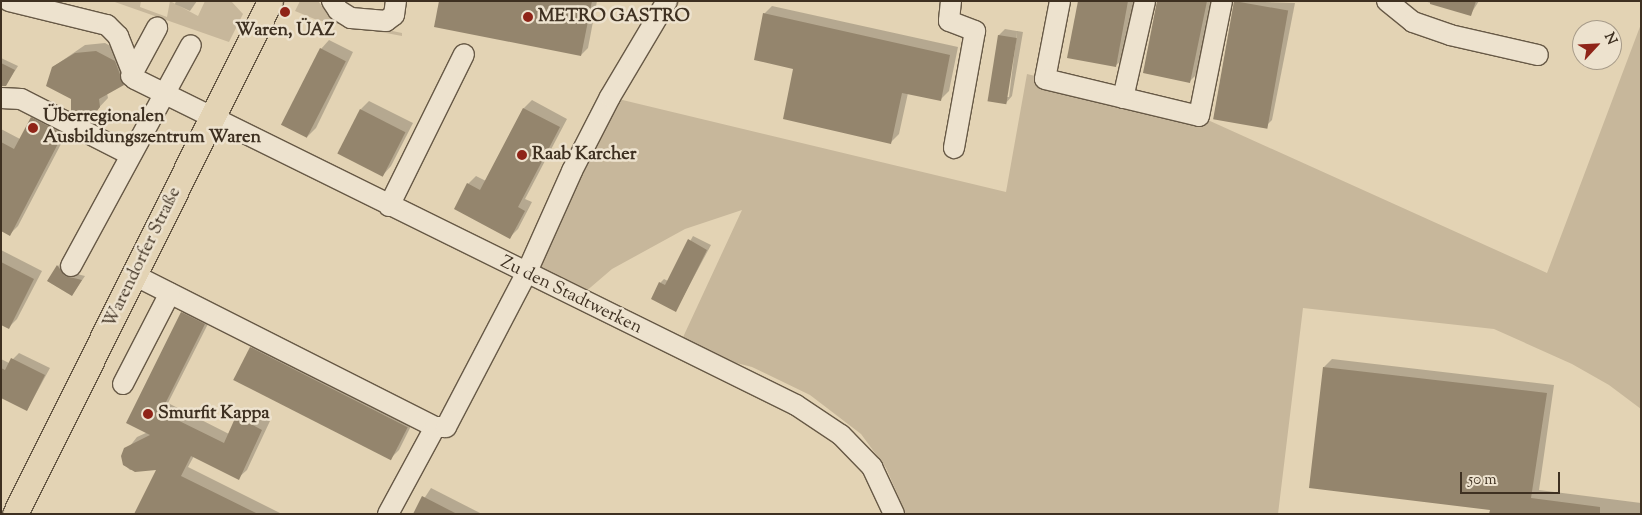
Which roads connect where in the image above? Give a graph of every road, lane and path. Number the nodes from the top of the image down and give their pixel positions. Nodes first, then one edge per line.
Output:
1 (8, 1) edge
2 (332, 1) edge
3 (396, 1) edge
4 (667, 1) edge
5 (951, 1) edge
6 (1060, 1) edge
7 (1145, 1) edge
8 (1222, 1) edge
9 (1388, 1) edge
10 (266, 3) edge
11 (158, 28) dead end
12 (191, 44) dead end
13 (464, 54) dead end
14 (1538, 55) dead end
15 (131, 76) junction
16 (164, 95) junction
17 (1, 98) edge
18 (1123, 98) junction
19 (212, 119) junction
20 (954, 148) dead end
21 (131, 155) junction
22 (389, 206) junction
23 (71, 266) dead end
24 (526, 274) junction
25 (134, 275) junction
26 (170, 293) junction
27 (123, 384) dead end
28 (435, 427) junction
29 (15, 514) edge
30 (388, 514) edge
31 (894, 514) edge

1 - 15 street
2 - 3 street
4 - 24 street
5 - 20 street
6 - 18 street
7 - 18 street
8 - 18 street
9 - 14 street
10 - 19 main road, Warendorfer Straße
11 - 15 street
12 - 16 street
13 - 22 street
15 - 16 street, Zu den Stadtwerken
16 - 19 street, Zu den Stadtwerken
16 - 21 street
17 - 21 street
19 - 22 street, Zu den Stadtwerken
19 - 25 main road, Warendorfer Straße
21 - 23 street
22 - 24 street, Zu den Stadtwerken
24 - 28 street
24 - 31 street, Zu den Stadtwerken
25 - 26 street
25 - 29 main road, Warendorfer Straße
26 - 27 street
26 - 28 street
28 - 30 street

